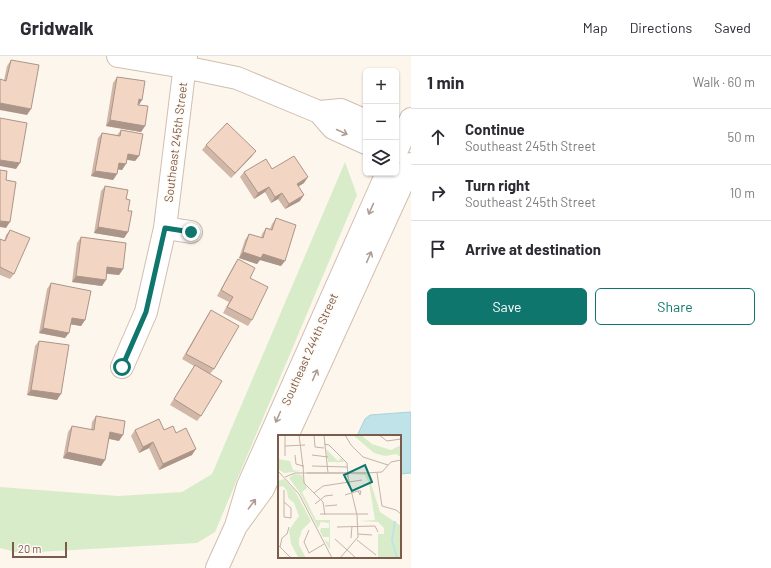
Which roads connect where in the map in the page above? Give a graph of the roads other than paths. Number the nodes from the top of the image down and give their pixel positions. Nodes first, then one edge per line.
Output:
1 (118, 56) edge
2 (185, 61) edge
3 (319, 112) junction
4 (411, 119) edge
5 (363, 120) edge
6 (363, 142) edge
7 (399, 149) edge
8 (411, 164) edge
9 (386, 176) edge
10 (165, 228) junction
11 (191, 232) dead end
12 (122, 367) dead end
13 (287, 435) edge
14 (278, 456) edge
15 (236, 526) junction
16 (217, 568) edge

1 - 2 street
2 - 3 street
2 - 10 street, Southeast 245th Street
3 - 5 street
3 -> 6 street
4 - 7 street
13 -> 8 street, Southeast 244th Street
9 -> 15 street, Southeast 244th Street
10 - 11 street
10 - 12 street, Southeast 245th Street
15 -> 14 street, Southeast 244th Street
15 - 16 street, Southeast 244th Street

